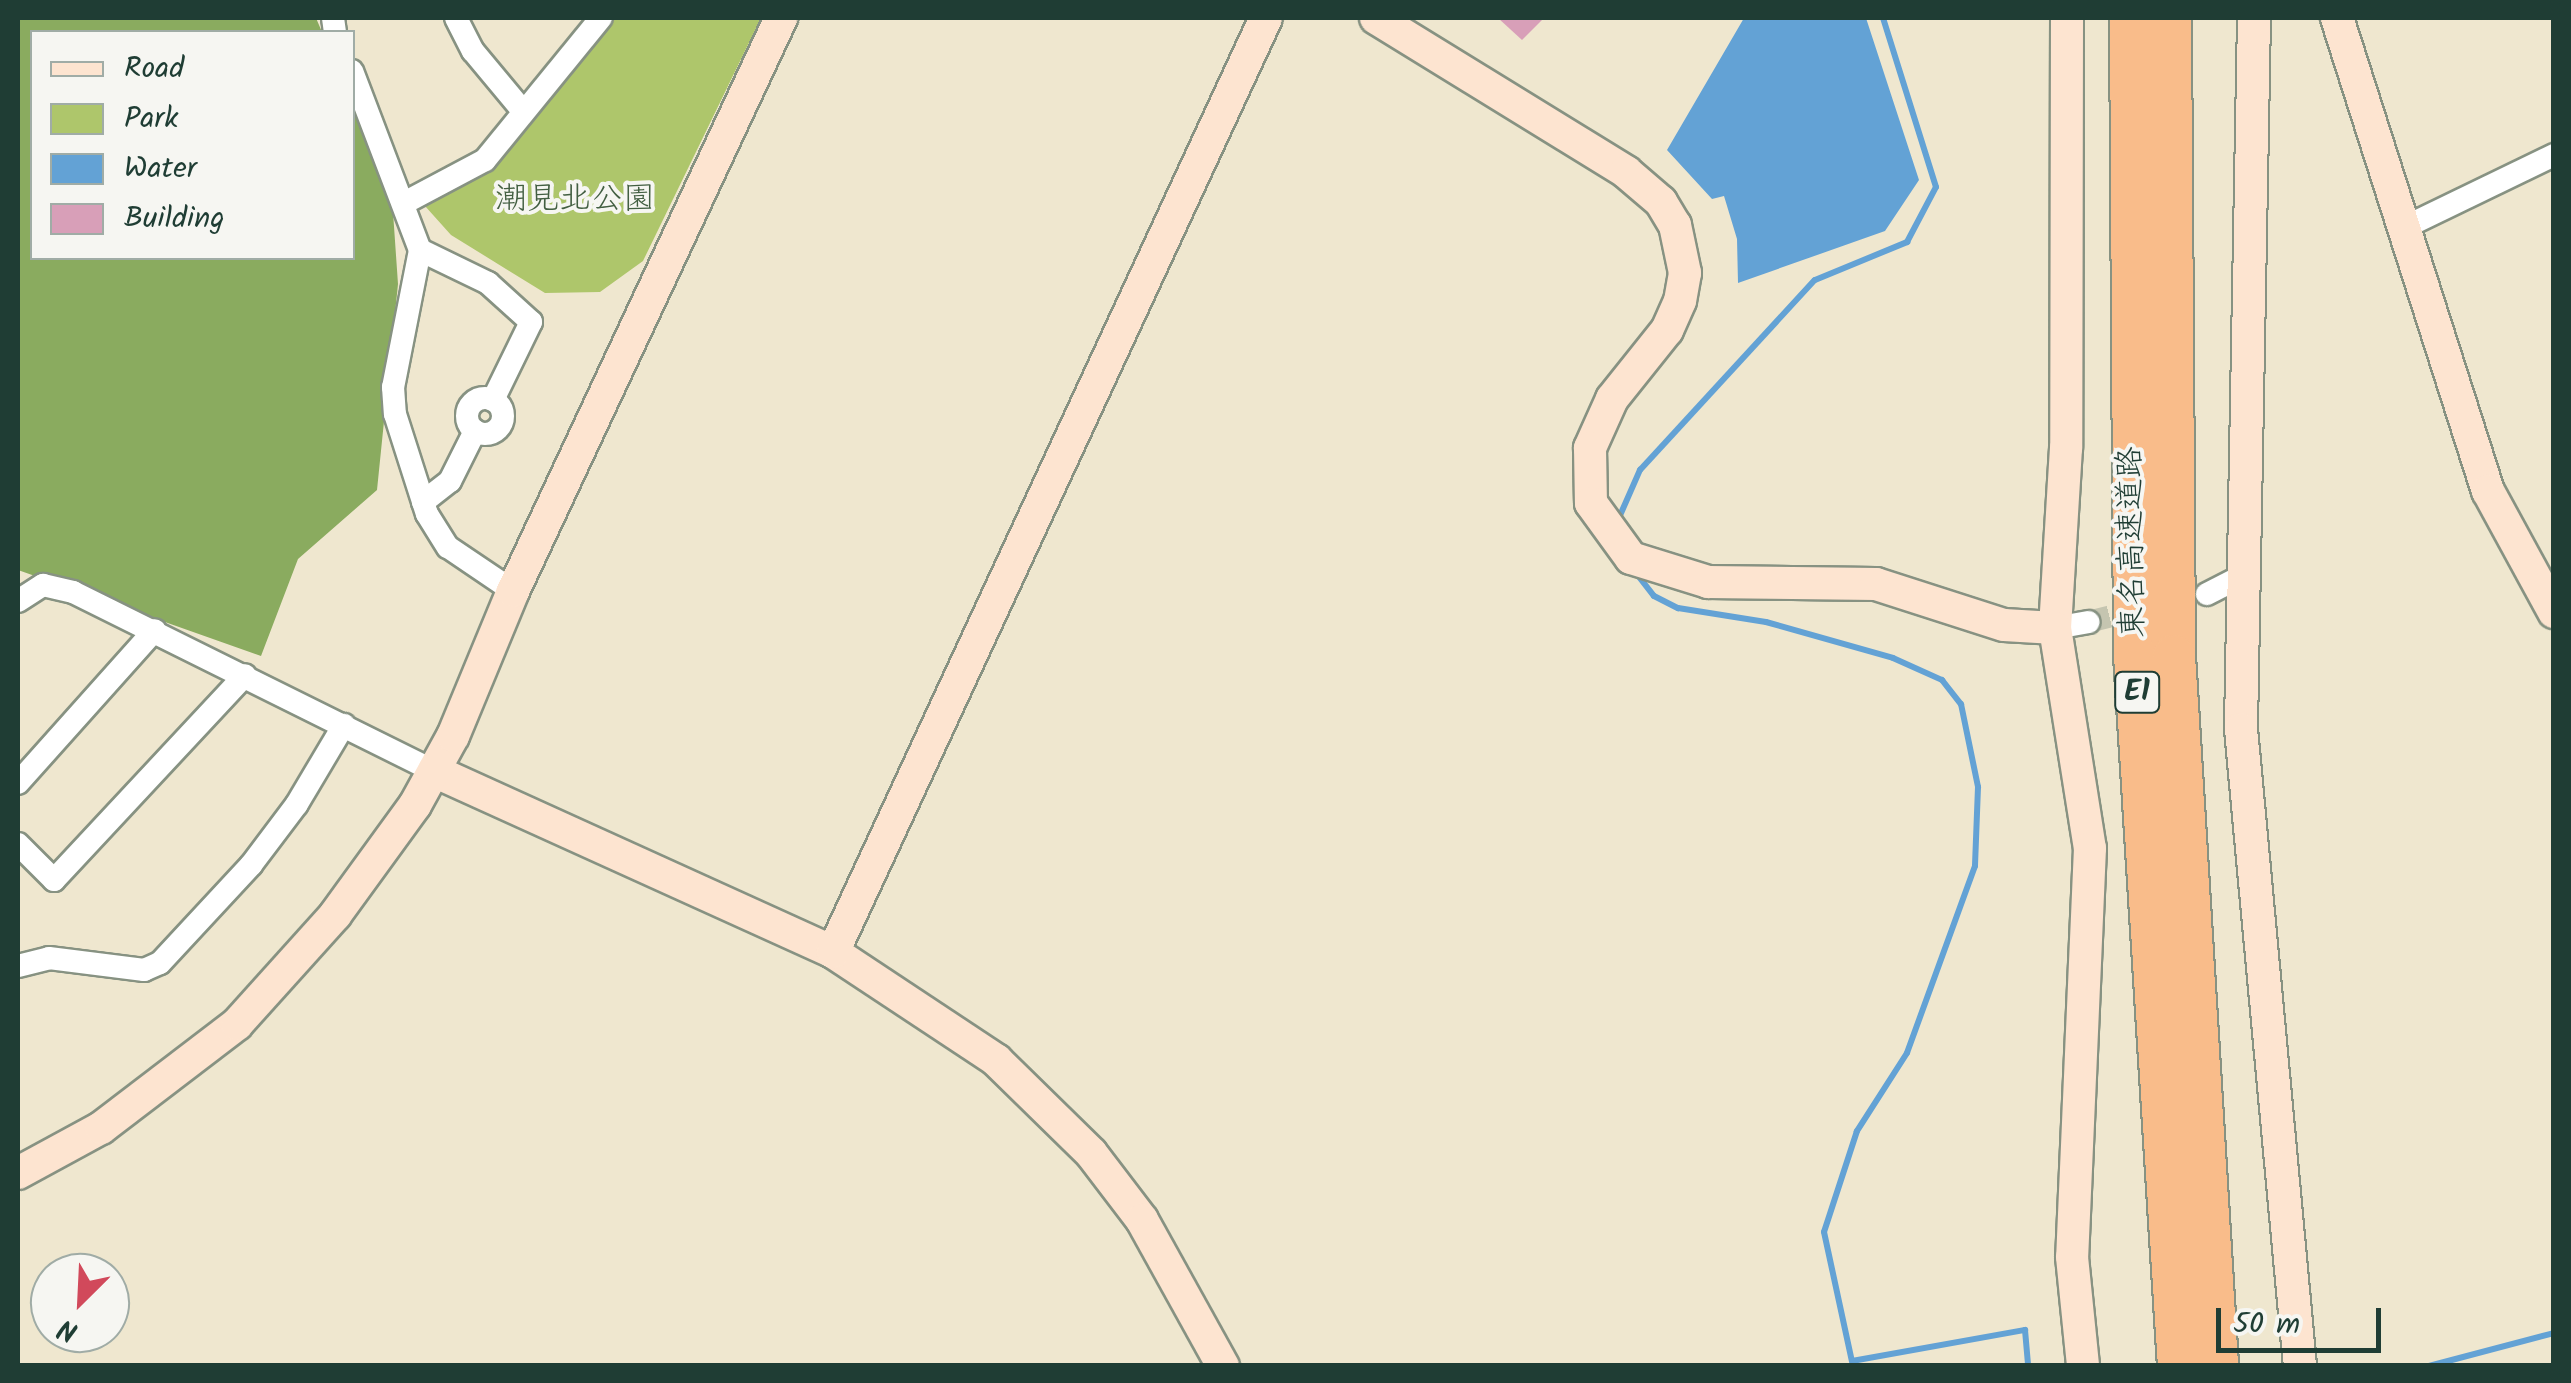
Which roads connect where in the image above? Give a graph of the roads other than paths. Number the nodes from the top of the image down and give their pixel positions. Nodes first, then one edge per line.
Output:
1 (456, 18) edge
2 (601, 18) edge
3 (781, 18) edge
4 (1266, 18) edge
5 (1376, 18) edge
6 (2067, 18) edge
7 (2131, 18) edge
8 (2170, 18) edge
9 (2254, 18) edge
10 (2337, 18) edge
11 (355, 77) edge
12 (523, 111) junction
13 (2554, 155) edge
14 (406, 202) junction
15 (2403, 228) junction
16 (420, 250) junction
17 (423, 502) junction
18 (2248, 572) junction
19 (513, 590) junction
20 (2207, 594) dead end
21 (18, 601) edge
22 (2554, 612) edge
23 (2088, 622) tunnel mouth
24 (2055, 628) junction
25 (155, 630) junction
26 (245, 675) junction
27 (344, 725) junction
28 (434, 771) junction
29 (18, 783) edge
30 (18, 844) edge
31 (834, 952) junction
32 (18, 966) edge
33 (18, 1173) edge
34 (1223, 1366) edge
35 (2083, 1366) edge
36 (2179, 1366) edge
37 (2217, 1366) edge
38 (2300, 1366) edge

1 - 12 street
2 - 12 street
3 - 19 street
4 - 31 street
5 - 24 street
6 - 24 street
7 - 36 highway, 東名高速道路 / E1
8 - 37 highway, 東名高速道路 / E1
9 - 18 street
10 - 15 street
11 - 14 street
12 - 14 street
13 - 15 street
14 - 16 street
15 - 22 street
16 - 17 street
16 - 17 street
17 - 19 street
18 - 20 street
18 - 38 street
19 - 28 street
21 - 25 street
23 - 24 street
24 - 35 street
25 - 26 street
25 - 29 street
26 - 27 street
26 - 30 street
27 - 28 street
27 - 32 street
28 - 31 street
28 - 33 street
31 - 34 street

